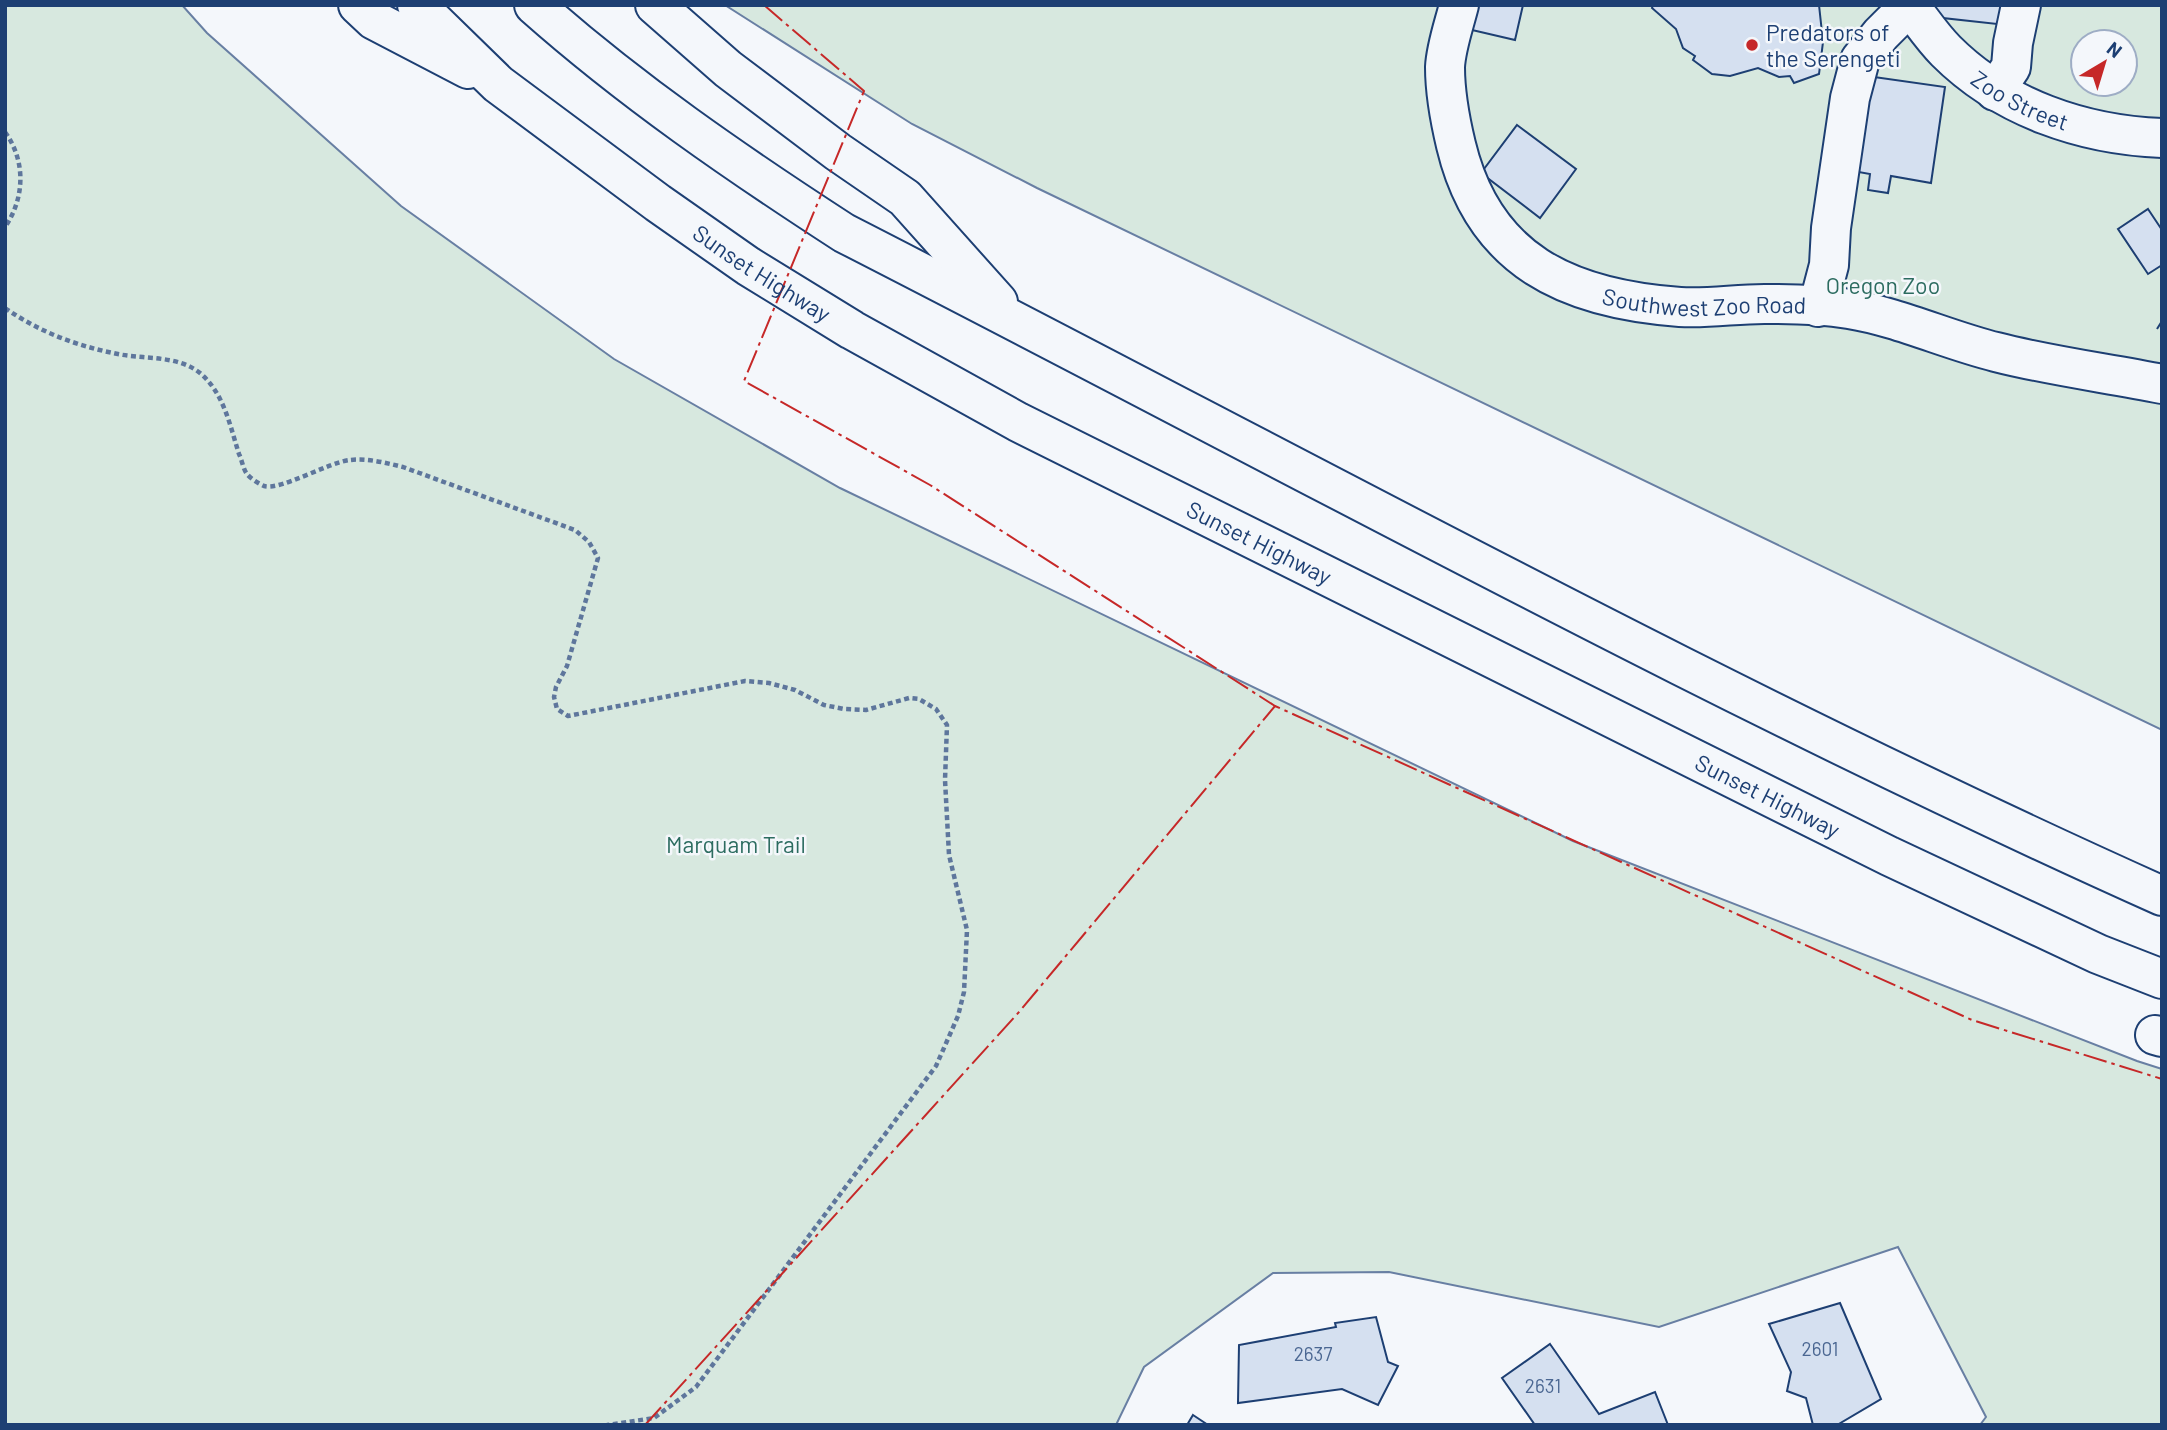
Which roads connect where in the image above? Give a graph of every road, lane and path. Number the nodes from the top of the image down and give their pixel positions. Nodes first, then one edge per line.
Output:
1 (358, 5) edge
2 (417, 5) edge
3 (534, 5) edge
4 (655, 5) edge
5 (1459, 5) edge
6 (2021, 5) edge
7 (1909, 6) edge
8 (498, 84) junction
9 (1995, 91) junction
10 (5, 132) edge
11 (2162, 138) edge
12 (5, 227) edge
13 (1818, 307) junction
14 (5, 308) edge
15 (1013, 319) junction
16 (2162, 384) edge
17 (2162, 896) edge
18 (2162, 979) edge
19 (607, 1425) edge

1 - 8 main road
2 - 8 main road, Sunset Highway
3 - 15 main road
4 - 15 main road
5 - 13 main road, Southwest Zoo Road
6 - 9 main road
7 - 9 main road, Zoo Street
7 - 13 main road
8 - 18 main road, Sunset Highway
9 - 11 main road, Zoo Street
10 - 12 path
13 - 16 main road, Southwest Zoo Road
14 - 19 path
15 - 17 main road

